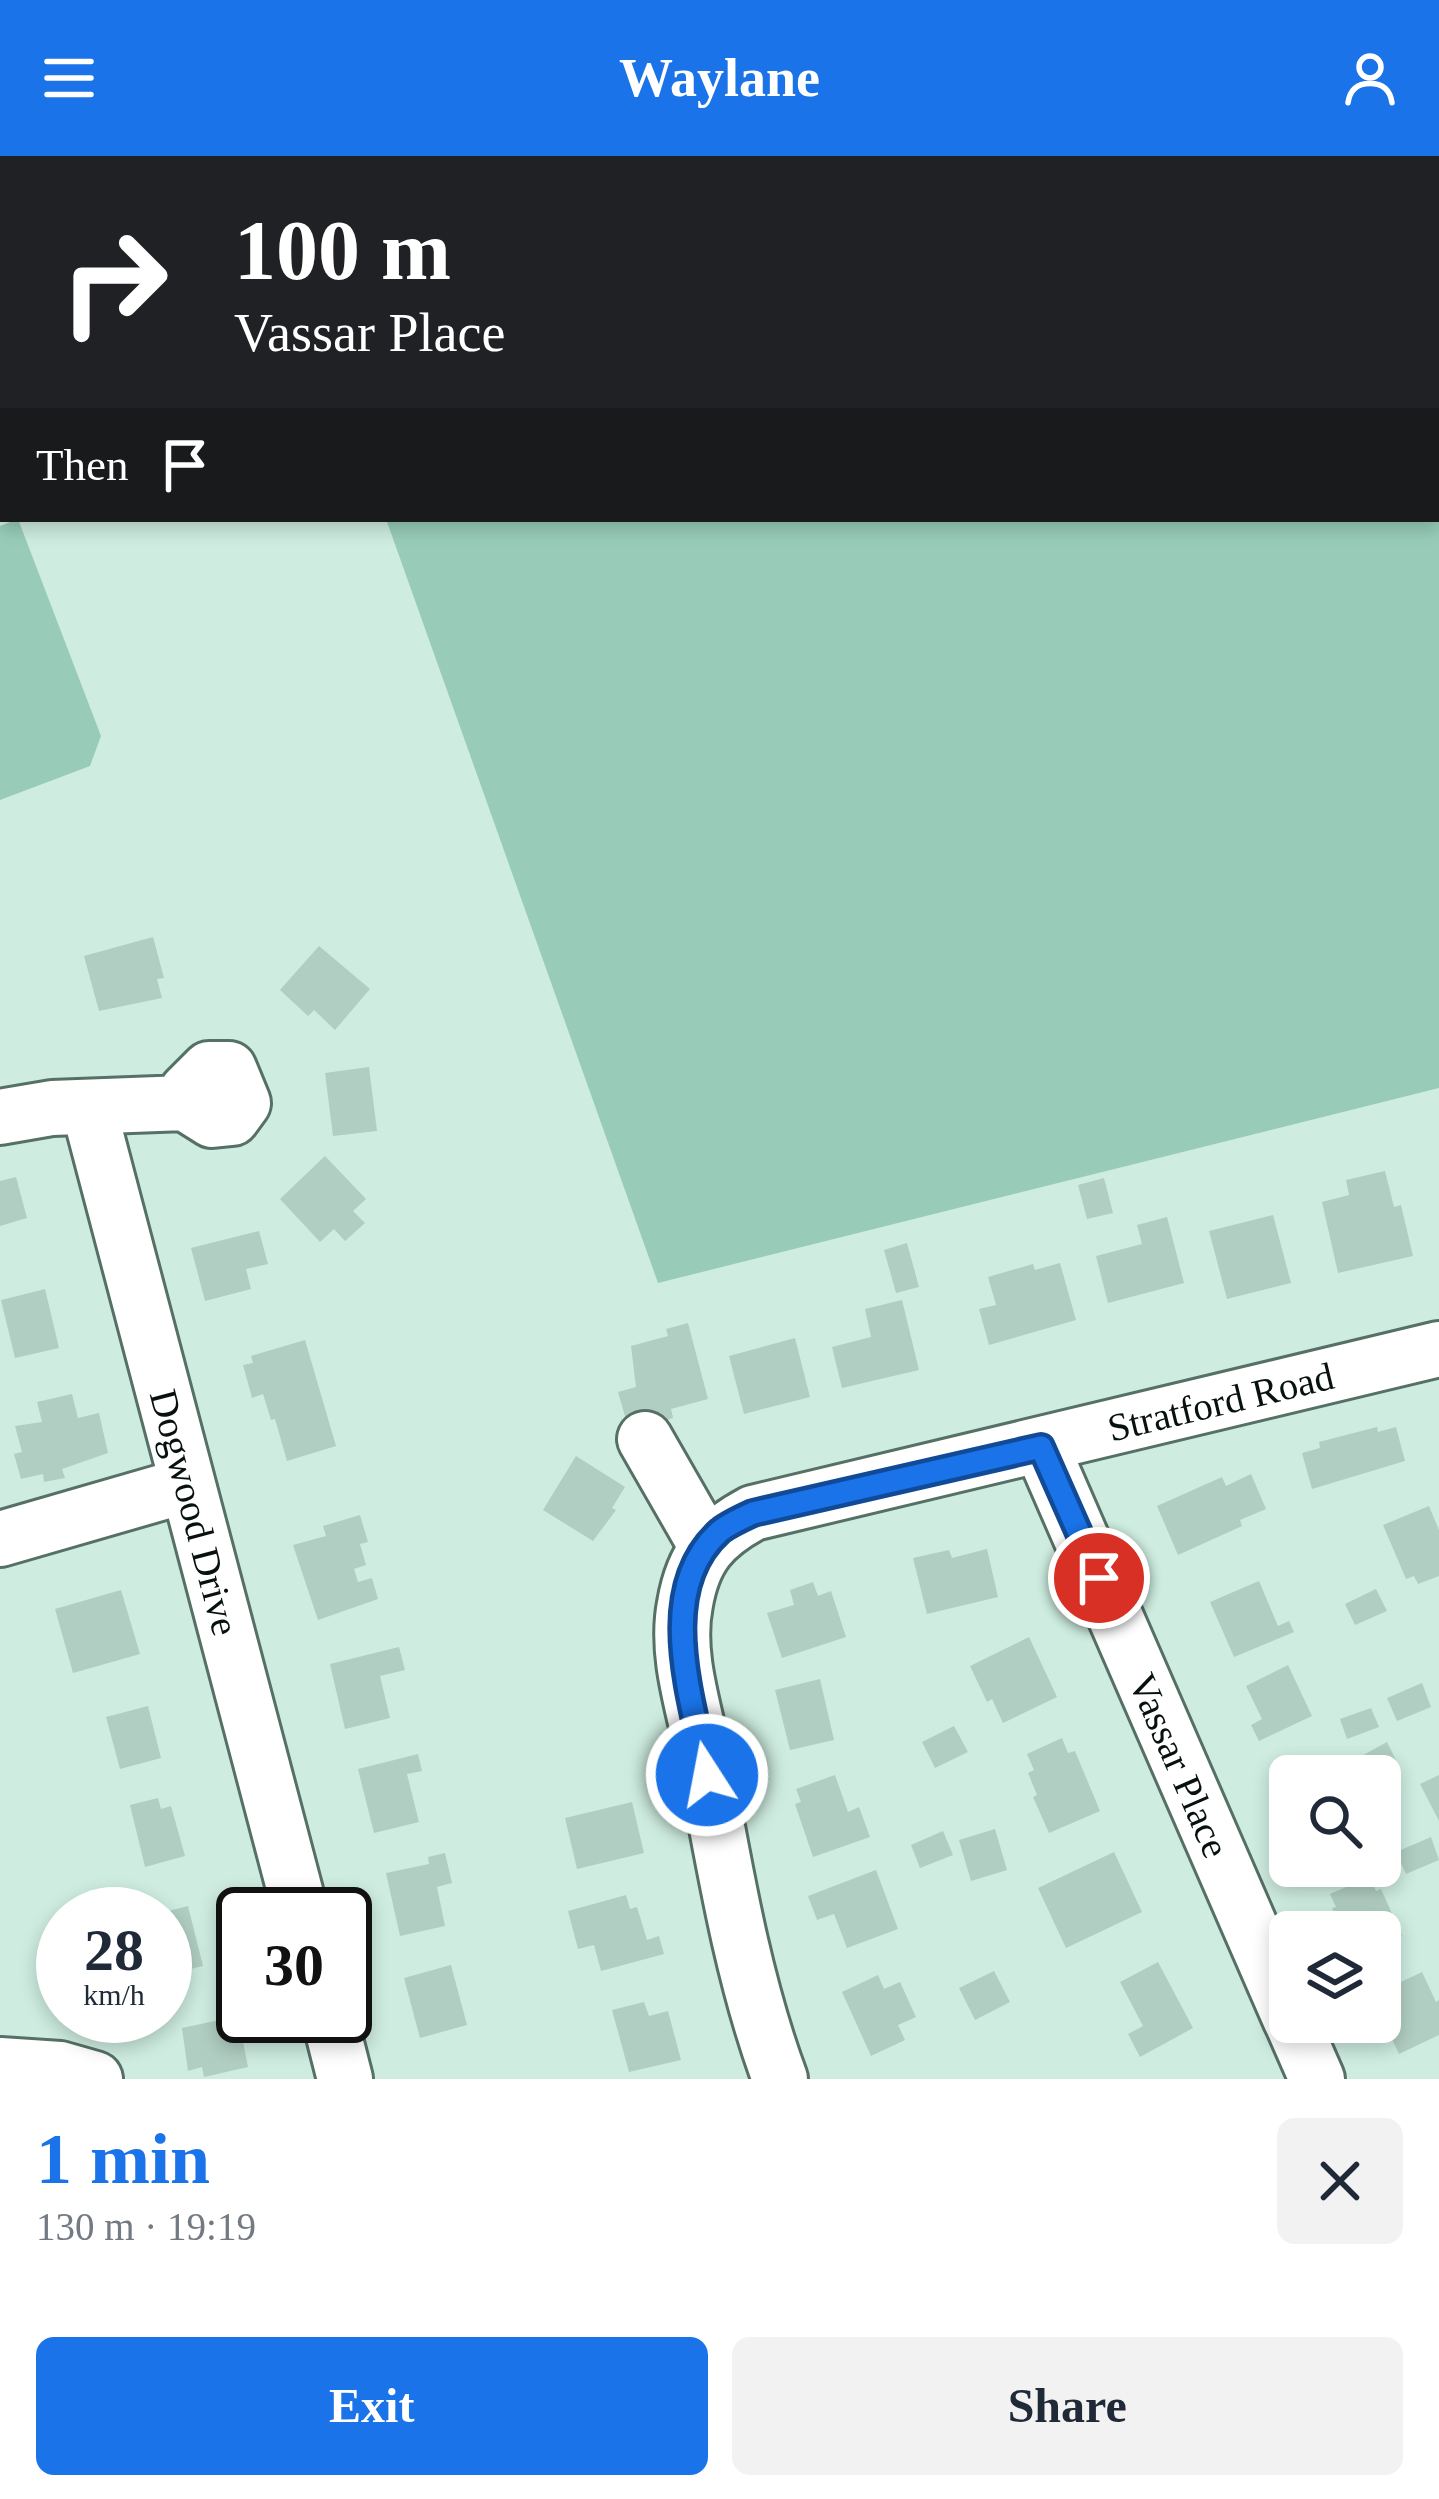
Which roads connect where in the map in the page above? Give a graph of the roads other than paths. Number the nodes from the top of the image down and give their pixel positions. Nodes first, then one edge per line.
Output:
1 (185, 1103) dead end
2 (89, 1109) junction
3 (0, 1117) edge
4 (1439, 1349) edge
5 (645, 1439) dead end
6 (1041, 1447) junction
7 (187, 1485) junction
8 (0, 1539) edge
9 (707, 1547) junction
10 (295, 1887) edge
11 (1269, 1970) edge
12 (335, 2043) edge
13 (1301, 2043) edge
14 (0, 2065) edge
15 (95, 2079) edge
16 (345, 2079) edge
17 (780, 2079) edge
18 (1317, 2079) edge

1 - 2 street
2 - 3 street
2 - 7 street, Dogwood Drive
4 - 6 street, Stratford Road
5 - 9 street
6 - 9 street, Stratford Road
6 - 11 street, Vassar Place
7 - 8 street
7 - 10 street, Dogwood Drive
9 - 17 street
12 - 16 street
13 - 18 street, Vassar Place
14 - 15 street

